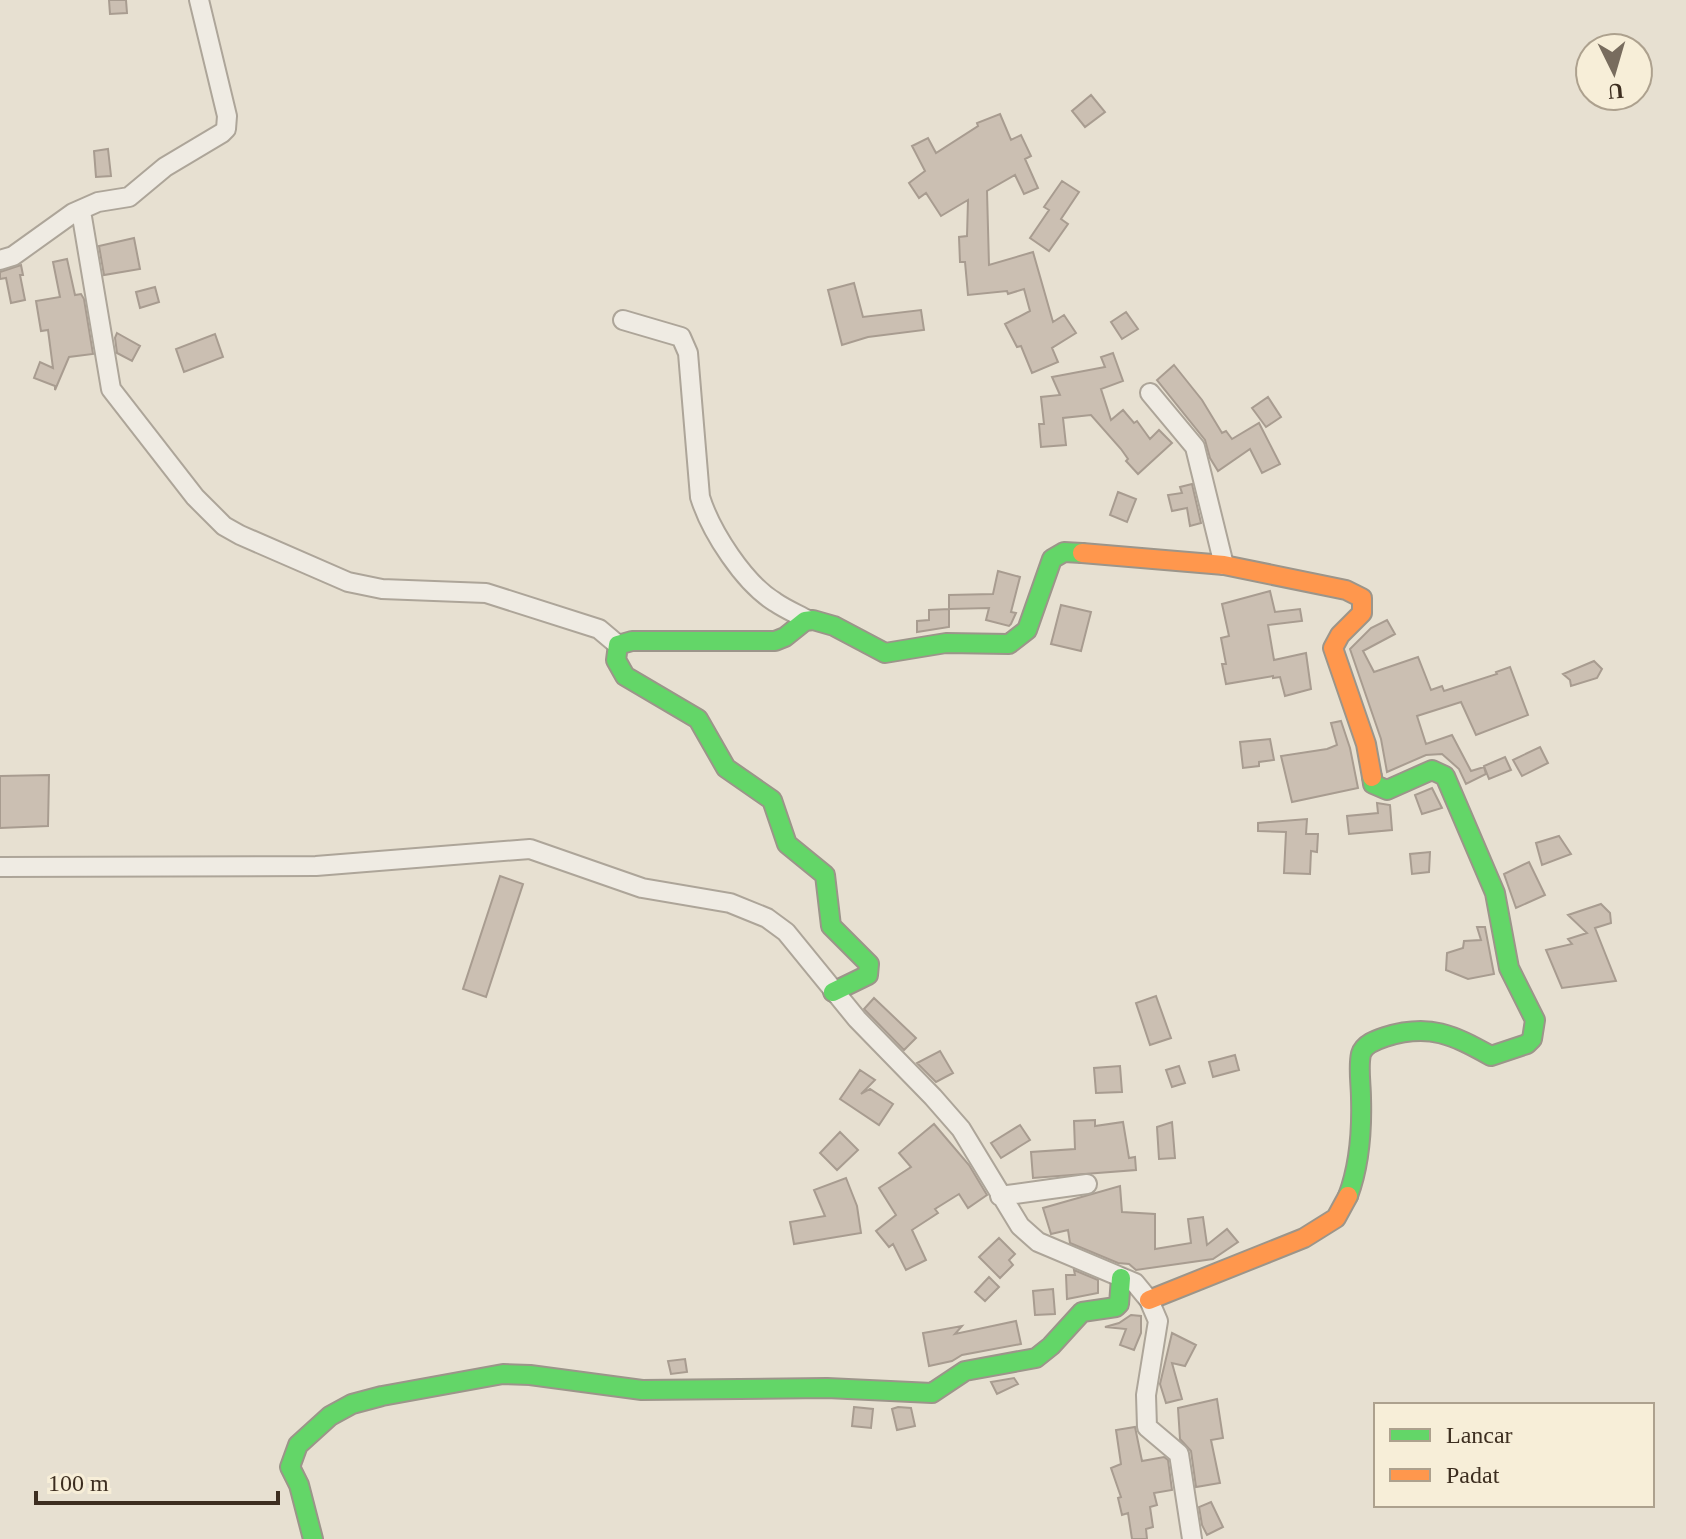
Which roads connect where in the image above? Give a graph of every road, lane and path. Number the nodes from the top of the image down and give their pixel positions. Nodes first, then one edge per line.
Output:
1 (199, 0) edge
2 (81, 211) junction
3 (0, 260) edge
4 (623, 320) dead end
5 (1150, 393) dead end
6 (1224, 565) junction
7 (808, 620) junction
8 (618, 645) junction
9 (0, 867) edge
10 (833, 992) junction
11 (1087, 1184) dead end
12 (1000, 1196) junction
13 (1121, 1278) junction
14 (1149, 1300) junction
15 (313, 1539) edge
16 (1192, 1539) edge

1 - 2 street
2 - 3 street
2 - 8 street
4 - 7 street
5 - 6 street
6 - 7 street
6 - 14 street
7 - 8 street
8 - 10 street
9 - 10 street
10 - 12 street
11 - 12 street
12 - 13 street
13 - 14 street
13 - 15 street
14 - 16 street

